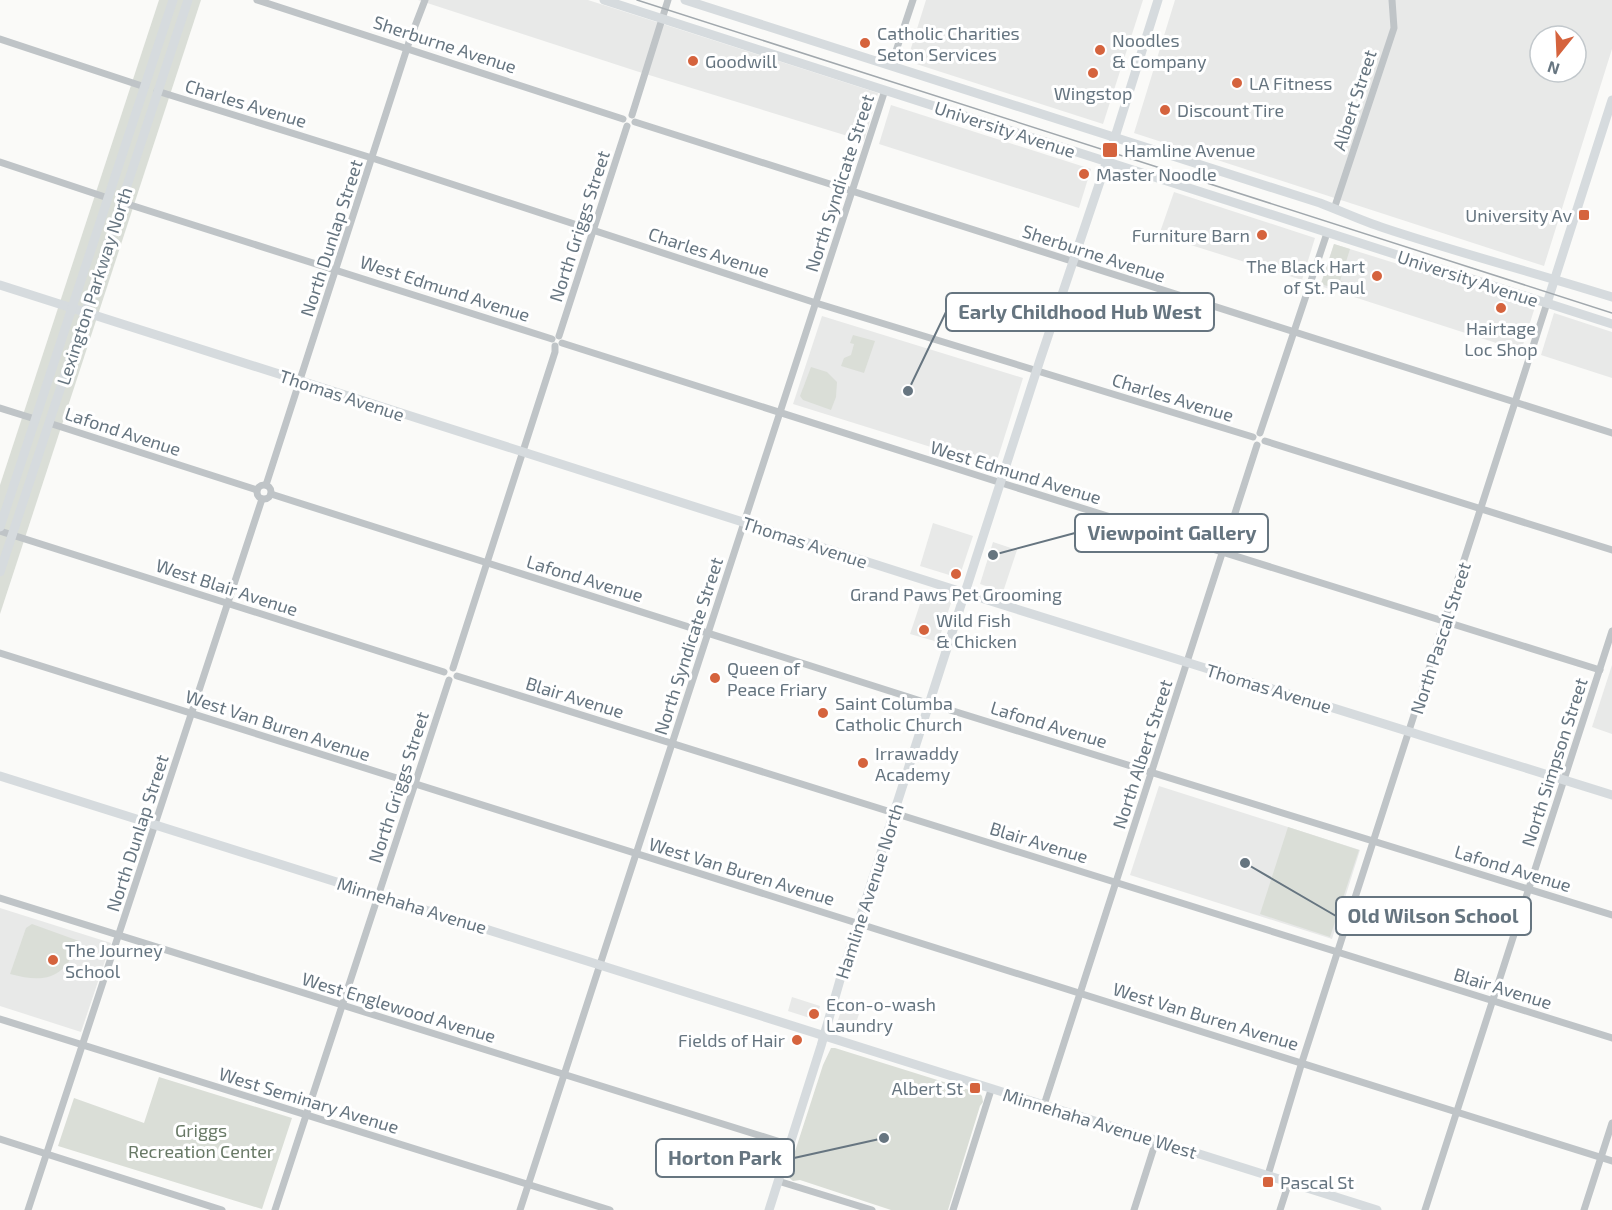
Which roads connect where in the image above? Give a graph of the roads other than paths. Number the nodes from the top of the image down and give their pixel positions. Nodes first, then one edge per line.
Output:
1 (173, 0) edge
2 (188, 0) edge
3 (257, 0) edge
4 (424, 0) edge
5 (604, 0) edge
6 (668, 0) edge
7 (685, 0) edge
8 (913, 0) edge
9 (1158, 0) edge
10 (1392, 0) edge
11 (663, 19) junction
12 (0, 39) edge
13 (408, 48) junction
14 (891, 66) junction
15 (144, 87) junction
16 (885, 90) junction
17 (157, 91) junction
18 (1612, 100) edge
19 (634, 118) junction
20 (623, 119) junction
21 (627, 126) junction
22 (1115, 137) junction
23 (372, 158) junction
24 (0, 162) edge
25 (1107, 162) junction
26 (852, 192) junction
27 (108, 198) junction
28 (121, 202) junction
29 (1334, 209) junction
30 (593, 230) junction
31 (1327, 233) junction
32 (1074, 262) junction
33 (336, 269) junction
34 (1553, 279) junction
35 (0, 285) edge
36 (1612, 297) edge
37 (816, 303) junction
38 (1547, 303) junction
39 (71, 309) junction
40 (85, 313) junction
41 (1612, 324) edge
42 (1295, 333) junction
43 (557, 341) junction
44 (1037, 370) junction
45 (300, 381) junction
46 (1516, 402) junction
47 (0, 408) edge
48 (780, 413) junction
49 (35, 419) junction
50 (49, 423) junction
51 (1612, 433) edge
52 (1257, 435) junction
53 (1265, 441) junction
54 (1257, 446) junction
55 (522, 453) junction
56 (1001, 483) junction
57 (266, 485) junction
58 (257, 490) junction
59 (271, 495) junction
60 (262, 499) junction
61 (1481, 509) junction
62 (744, 523) junction
63 (0, 529) edge
64 (12, 534) junction
65 (1612, 550) edge
66 (1223, 553) junction
67 (486, 563) junction
68 (0, 572) edge
69 (965, 593) junction
70 (228, 603) junction
71 (1445, 621) junction
72 (1612, 632) edge
73 (708, 633) junction
74 (0, 653) edge
75 (1187, 662) junction
76 (453, 668) junction
77 (1600, 669) junction
78 (444, 672) junction
79 (457, 676) junction
80 (448, 680) junction
81 (929, 703) junction
82 (192, 713) junction
83 (1410, 732) junction
84 (672, 743) junction
85 (1151, 771) junction
86 (0, 776) edge
87 (1564, 780) junction
88 (414, 784) junction
89 (1612, 795) edge
90 (894, 813) junction
91 (156, 825) junction
92 (1375, 841) junction
93 (636, 853) junction
94 (1116, 882) junction
95 (1529, 889) junction
96 (378, 895) junction
97 (0, 897) edge
98 (1612, 915) edge
99 (858, 923) junction
100 (119, 934) junction
101 (1338, 952) junction
102 (600, 964) junction
103 (1080, 993) junction
104 (1493, 1001) junction
105 (341, 1004) junction
106 (0, 1019) edge
107 (824, 1036) junction
108 (1612, 1038) edge
109 (84, 1045) junction
110 (1302, 1062) junction
111 (565, 1074) junction
112 (991, 1090) junction
113 (1044, 1106) junction
114 (1457, 1111) junction
115 (306, 1114) junction
116 (1612, 1123) edge
117 (0, 1139) edge
118 (1156, 1141) junction
119 (790, 1145) junction
120 (47, 1154) junction
121 (1601, 1157) junction
122 (1612, 1161) edge
123 (1268, 1175) junction
124 (778, 1181) junction
125 (1289, 1182) junction
126 (528, 1184) junction
127 (28, 1210) edge
128 (222, 1210) edge
129 (275, 1210) edge
130 (520, 1210) edge
131 (610, 1210) edge
132 (769, 1210) edge
133 (872, 1210) edge
134 (953, 1210) edge
135 (1134, 1210) edge
136 (1280, 1210) edge
137 (1377, 1210) edge
138 (1425, 1210) edge
139 (1584, 1210) edge

1 - 15 street, Lexington Parkway North
2 - 17 street, Lexington Parkway North
3 - 13 street, Sherburne Avenue
4 - 13 street, North Dunlap Street
5 - 11 street, University Avenue
6 - 11 street
7 - 14 street, University Avenue
8 - 14 street
9 - 22 street
10 - 29 street, Albert Street
11 - 16 street, University Avenue
11 - 19 street
12 - 15 street
13 - 20 street, Sherburne Avenue
13 - 23 street, North Dunlap Street
14 - 22 street, University Avenue
15 - 27 street, Lexington Parkway North
16 - 25 street, University Avenue
16 - 26 street, North Syndicate Street
17 - 23 street, Charles Avenue
17 - 28 street, Lexington Parkway North
18 - 34 street, North Pascal Street
19 - 20 street
19 - 21 street
19 - 26 street, Sherburne Avenue
20 - 21 street
21 - 30 street, North Griggs Street
22 - 25 street, Hamline Avenue North
22 - 29 street, University Avenue
23 - 30 street, Charles Avenue
23 - 33 street, North Dunlap Street
24 - 27 street
25 - 31 street, University Avenue
25 - 32 street, Hamline Avenue North
26 - 32 street, Sherburne Avenue
26 - 37 street, North Syndicate Street
27 - 39 street, Lexington Parkway North
28 - 33 street, West Edmund Avenue
28 - 40 street, Lexington Parkway North
29 - 34 street, University Avenue
30 - 37 street, Charles Avenue
30 - 43 street, North Griggs Street
31 - 38 street, University Avenue
31 - 42 street
32 - 42 street, Sherburne Avenue
32 - 44 street, Hamline Avenue North
33 - 43 street, West Edmund Avenue
33 - 45 street, North Dunlap Street
34 - 36 street, University Avenue
34 - 38 street, North Pascal Street
35 - 39 street, Thomas Avenue
37 - 44 street, Charles Avenue
37 - 48 street, North Syndicate Street
38 - 41 street, University Avenue
38 - 46 street, North Pascal Street
39 - 40 street, Thomas Avenue
39 - 49 street, Lexington Parkway North
40 - 45 street, Thomas Avenue
40 - 50 street, Lexington Parkway North
42 - 46 street, Sherburne Avenue
42 - 52 street
43 - 48 street, West Edmund Avenue
43 - 55 street, North Griggs Street
44 - 52 street, Charles Avenue
44 - 56 street, Hamline Avenue North
45 - 55 street, Thomas Avenue
45 - 57 street, North Dunlap Street
46 - 51 street, Sherburne Avenue
46 - 61 street, North Pascal Street
47 - 49 street, Lafond Avenue
48 - 56 street, West Edmund Avenue
48 - 62 street, North Syndicate Street
49 - 63 street, Lexington Parkway North
50 - 58 street, Lafond Avenue
50 - 64 street, Lexington Parkway North
52 - 53 street
52 - 54 street
53 - 54 street
53 - 61 street
54 - 66 street, North Albert Street
55 - 62 street, Thomas Avenue
55 - 67 street, North Griggs Street
56 - 66 street, West Edmund Avenue
56 - 69 street, Hamline Avenue North
57 - 58 street
57 - 59 street
58 - 60 street
59 - 60 street
59 - 67 street, Lafond Avenue
60 - 70 street, North Dunlap Street
61 - 65 street
61 - 71 street, North Pascal Street
62 - 69 street, Thomas Avenue
62 - 73 street, North Syndicate Street
63 - 64 street, West Blair Avenue
64 - 68 street, Lexington Parkway North
64 - 70 street, West Blair Avenue
66 - 71 street, West Edmund Avenue
66 - 75 street, North Albert Street
67 - 73 street, Lafond Avenue
67 - 76 street, North Griggs Street
69 - 75 street, Thomas Avenue
69 - 81 street, Hamline Avenue North
70 - 78 street, West Blair Avenue
70 - 82 street, North Dunlap Street
71 - 77 street, West Edmund Avenue
71 - 83 street, North Pascal Street
72 - 77 street, North Simpson Street
73 - 81 street, Lafond Avenue
73 - 84 street, North Syndicate Street
74 - 82 street, West Van Buren Avenue
75 - 83 street, Thomas Avenue
75 - 85 street, North Albert Street
76 - 78 street
76 - 79 street
77 - 87 street, North Simpson Street
78 - 80 street
79 - 80 street
79 - 84 street, Blair Avenue
80 - 88 street, North Griggs Street
81 - 85 street, Lafond Avenue
81 - 90 street, Hamline Avenue North
82 - 88 street, West Van Buren Avenue
82 - 91 street, North Dunlap Street
83 - 87 street, Thomas Avenue
83 - 92 street, North Pascal Street
84 - 90 street, Blair Avenue
84 - 93 street, North Syndicate Street
85 - 92 street, Lafond Avenue
85 - 94 street, North Albert Street
86 - 91 street, Minnehaha Avenue
87 - 89 street, Thomas Avenue
87 - 95 street, North Simpson Street
88 - 93 street, West Van Buren Avenue
88 - 96 street, North Griggs Street
90 - 94 street, Blair Avenue
90 - 99 street, Hamline Avenue North
91 - 96 street, Minnehaha Avenue
91 - 100 street, North Dunlap Street
92 - 95 street, Lafond Avenue
92 - 101 street, North Pascal Street
93 - 99 street, West Van Buren Avenue
93 - 102 street, North Syndicate Street
94 - 101 street, Blair Avenue
94 - 103 street, North Albert Street
95 - 98 street, Lafond Avenue
95 - 104 street, North Simpson Street
96 - 102 street, Minnehaha Avenue
96 - 105 street, North Griggs Street
97 - 100 street, West Englewood Avenue
99 - 103 street, West Van Buren Avenue
99 - 107 street, Hamline Avenue North
100 - 105 street, West Englewood Avenue
100 - 109 street, North Dunlap Street
101 - 104 street, Blair Avenue
101 - 110 street, North Pascal Street
102 - 107 street, Minnehaha Avenue
102 - 111 street, North Syndicate Street
103 - 110 street, West Van Buren Avenue
103 - 113 street, North Albert Street
104 - 108 street, Blair Avenue
104 - 114 street, North Simpson Street
105 - 111 street, West Englewood Avenue
105 - 115 street, North Griggs Street
106 - 109 street, West Seminary Avenue
107 - 112 street, Minnehaha Avenue West
107 - 119 street, Hamline Avenue North
109 - 115 street, West Seminary Avenue
109 - 120 street, North Dunlap Street
110 - 114 street, West Van Buren Avenue
110 - 123 street, North Pascal Street
111 - 119 street, West Englewood Avenue
111 - 126 street, North Syndicate Street
112 - 113 street, Minnehaha Avenue West
112 - 134 street
113 - 118 street, Minnehaha Avenue West
114 - 121 street, West Van Buren Avenue
114 - 138 street, North Simpson Street
115 - 126 street, West Seminary Avenue
115 - 129 street, North Griggs Street
116 - 121 street
117 - 120 street
118 - 123 street, Minnehaha Avenue West
118 - 135 street
119 - 124 street, Hamline Avenue North
120 - 127 street, North Dunlap Street
120 - 128 street
121 - 122 street, West Van Buren Avenue
121 - 139 street
123 - 125 street, Minnehaha Avenue West
124 - 132 street, Hamline Avenue North
124 - 133 street
125 - 136 street
125 - 137 street, Minnehaha Avenue West
126 - 130 street, North Syndicate Street
126 - 131 street, West Seminary Avenue

